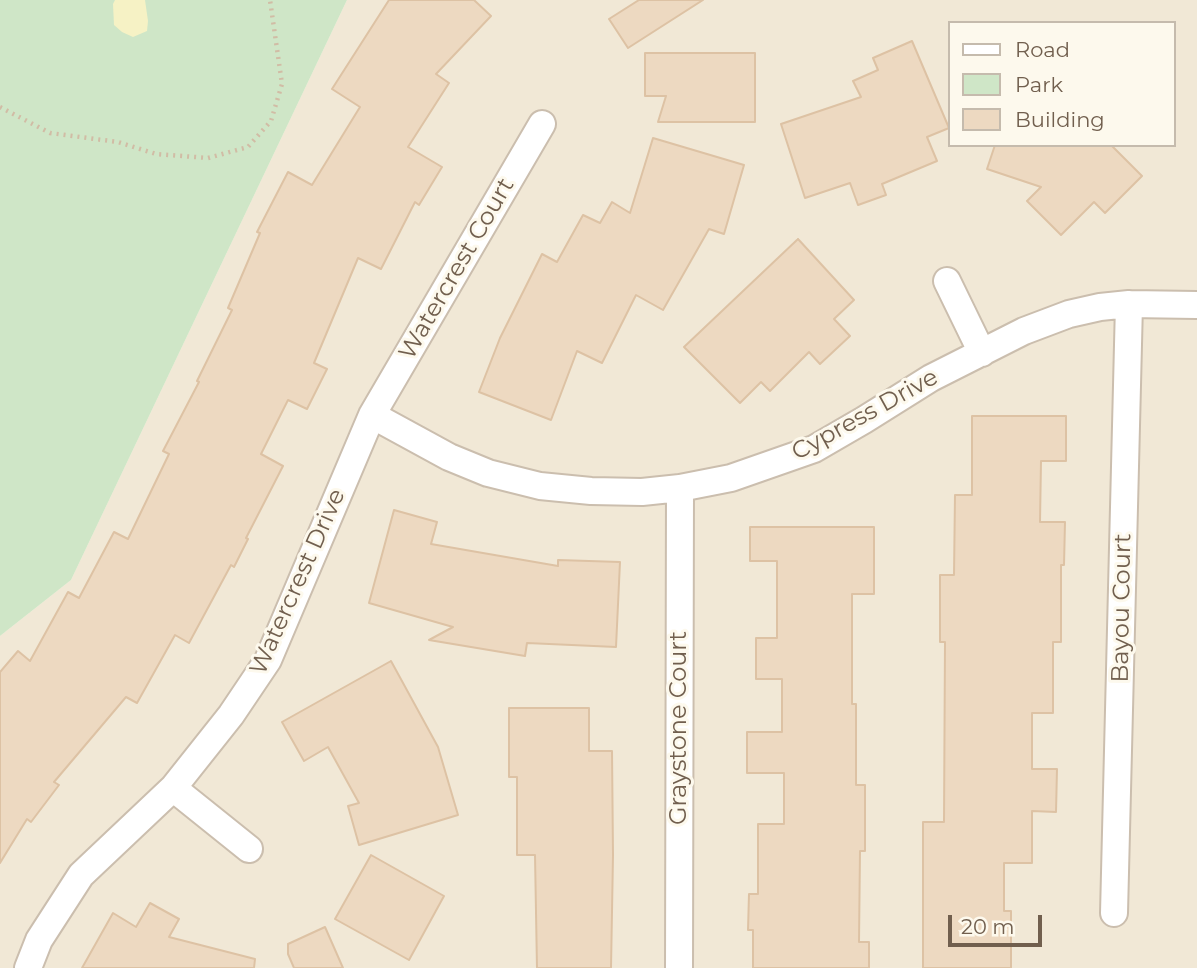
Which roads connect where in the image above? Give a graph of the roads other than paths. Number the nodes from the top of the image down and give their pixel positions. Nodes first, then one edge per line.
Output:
1 (542, 124) dead end
2 (947, 281) dead end
3 (1129, 304) junction
4 (1197, 305) edge
5 (982, 353) junction
6 (372, 415) junction
7 (680, 488) junction
8 (173, 788) junction
9 (249, 849) dead end
10 (1114, 913) dead end
11 (28, 968) edge
12 (679, 968) edge

1 - 6 street, Watercrest Court
2 - 5 street
3 - 4 street, Cypress Drive
3 - 5 street, Cypress Drive
3 - 10 street, Bayou Court
5 - 7 street, Cypress Drive
6 - 7 street, Cypress Drive
6 - 8 street, Watercrest Drive
7 - 12 street, Graystone Court
8 - 9 street
8 - 11 street, Watercrest Drive

